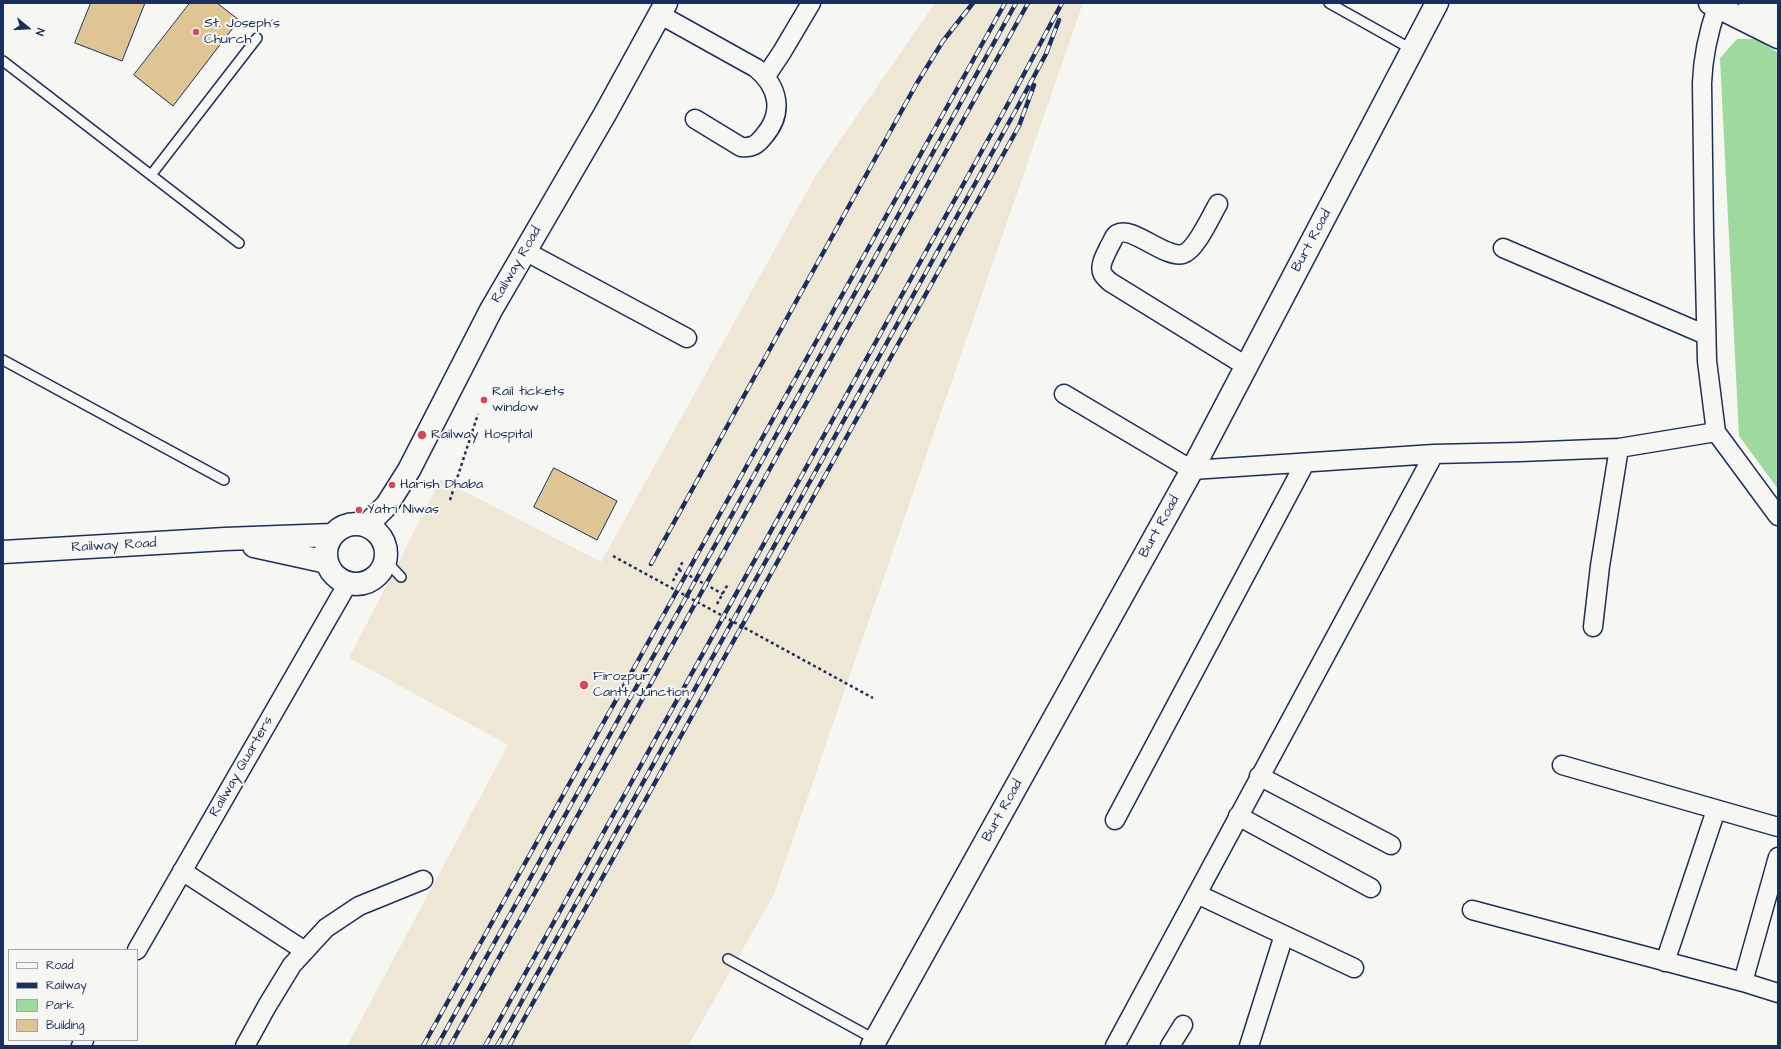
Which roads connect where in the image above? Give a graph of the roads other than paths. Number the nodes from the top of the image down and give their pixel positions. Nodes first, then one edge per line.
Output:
1 (811, 3) edge
2 (1329, 3) edge
3 (1437, 3) edge
4 (1750, 3) edge
5 (1714, 5) edge
6 (662, 9) edge
7 (1778, 17) edge
8 (1778, 37) edge
9 (257, 38) dead end
10 (1413, 50) junction
11 (3, 61) edge
12 (766, 76) junction
13 (696, 119) dead end
14 (151, 175) junction
15 (1218, 204) dead end
16 (239, 243) dead end
17 (1503, 248) dead end
18 (526, 251) junction
19 (1706, 335) junction
20 (687, 338) dead end
21 (5, 365) edge
22 (1246, 366) junction
23 (1064, 394) dead end
24 (1716, 432) junction
25 (1619, 448) junction
26 (1434, 454) junction
27 (1305, 464) junction
28 (1192, 470) junction
29 (224, 480) dead end
30 (1778, 516) edge
31 (367, 525) junction
32 (332, 535) junction
33 (225, 539) junction
34 (3, 552) edge
35 (386, 561) junction
36 (327, 562) junction
37 (401, 577) dead end
38 (348, 583) junction
39 (1593, 627) dead end
40 (1562, 765) dead end
41 (1259, 776) junction
42 (1716, 810) junction
43 (1238, 816) junction
44 (1115, 820) dead end
45 (1778, 827) edge
46 (1391, 845) dead end
47 (1778, 857) edge
48 (182, 871) junction
49 (423, 880) dead end
50 (1371, 888) dead end
51 (1197, 894) junction
52 (1472, 910) dead end
53 (1284, 935) junction
54 (137, 949) edge
55 (305, 950) junction
56 (728, 959) dead end
57 (1665, 962) junction
58 (1354, 968) dead end
59 (1743, 982) junction
60 (1778, 993) edge
61 (1183, 1025) dead end
62 (874, 1043) edge
63 (245, 1046) edge
64 (1115, 1046) edge
65 (1170, 1046) edge
66 (1249, 1046) edge

1 - 12 street
2 - 10 lane
3 - 10 main road, Burt Road
4 - 7 main road
5 - 8 main road
5 - 19 street
6 - 12 street
6 - 18 main road, Railway Road
9 - 14 lane
10 - 22 main road, Burt Road
11 - 14 lane
12 - 13 street
14 - 16 lane
15 - 22 street
17 - 19 street
18 - 20 street
18 - 31 main road, Railway Road
19 - 24 street
21 - 29 lane
22 - 28 main road, Burt Road
23 - 28 street
24 - 25 street
24 - 30 street
25 - 26 street
25 - 39 street
26 - 27 street
26 - 41 street
27 - 28 street
27 - 44 street
28 - 62 main road, Burt Road
31 - 32 main road
31 - 35 main road
32 - 33 main road, Railway Road
32 - 36 main road
33 - 34 main road, Railway Road
33 - 36 main road, Railway Road
35 - 37 lane
35 - 38 main road
36 - 38 main road
38 - 48 street, Railway Quarters
40 - 42 street
41 - 43 street
41 - 46 street
42 - 45 street
42 - 57 street
43 - 50 street
43 - 51 street
47 - 59 street
48 - 54 street, Railway Quarters
48 - 55 street
49 - 55 street
51 - 53 street
51 - 64 street
52 - 57 street
53 - 58 street
53 - 66 street
55 - 63 street
56 - 62 lane
57 - 59 street
59 - 60 street
61 - 65 street

